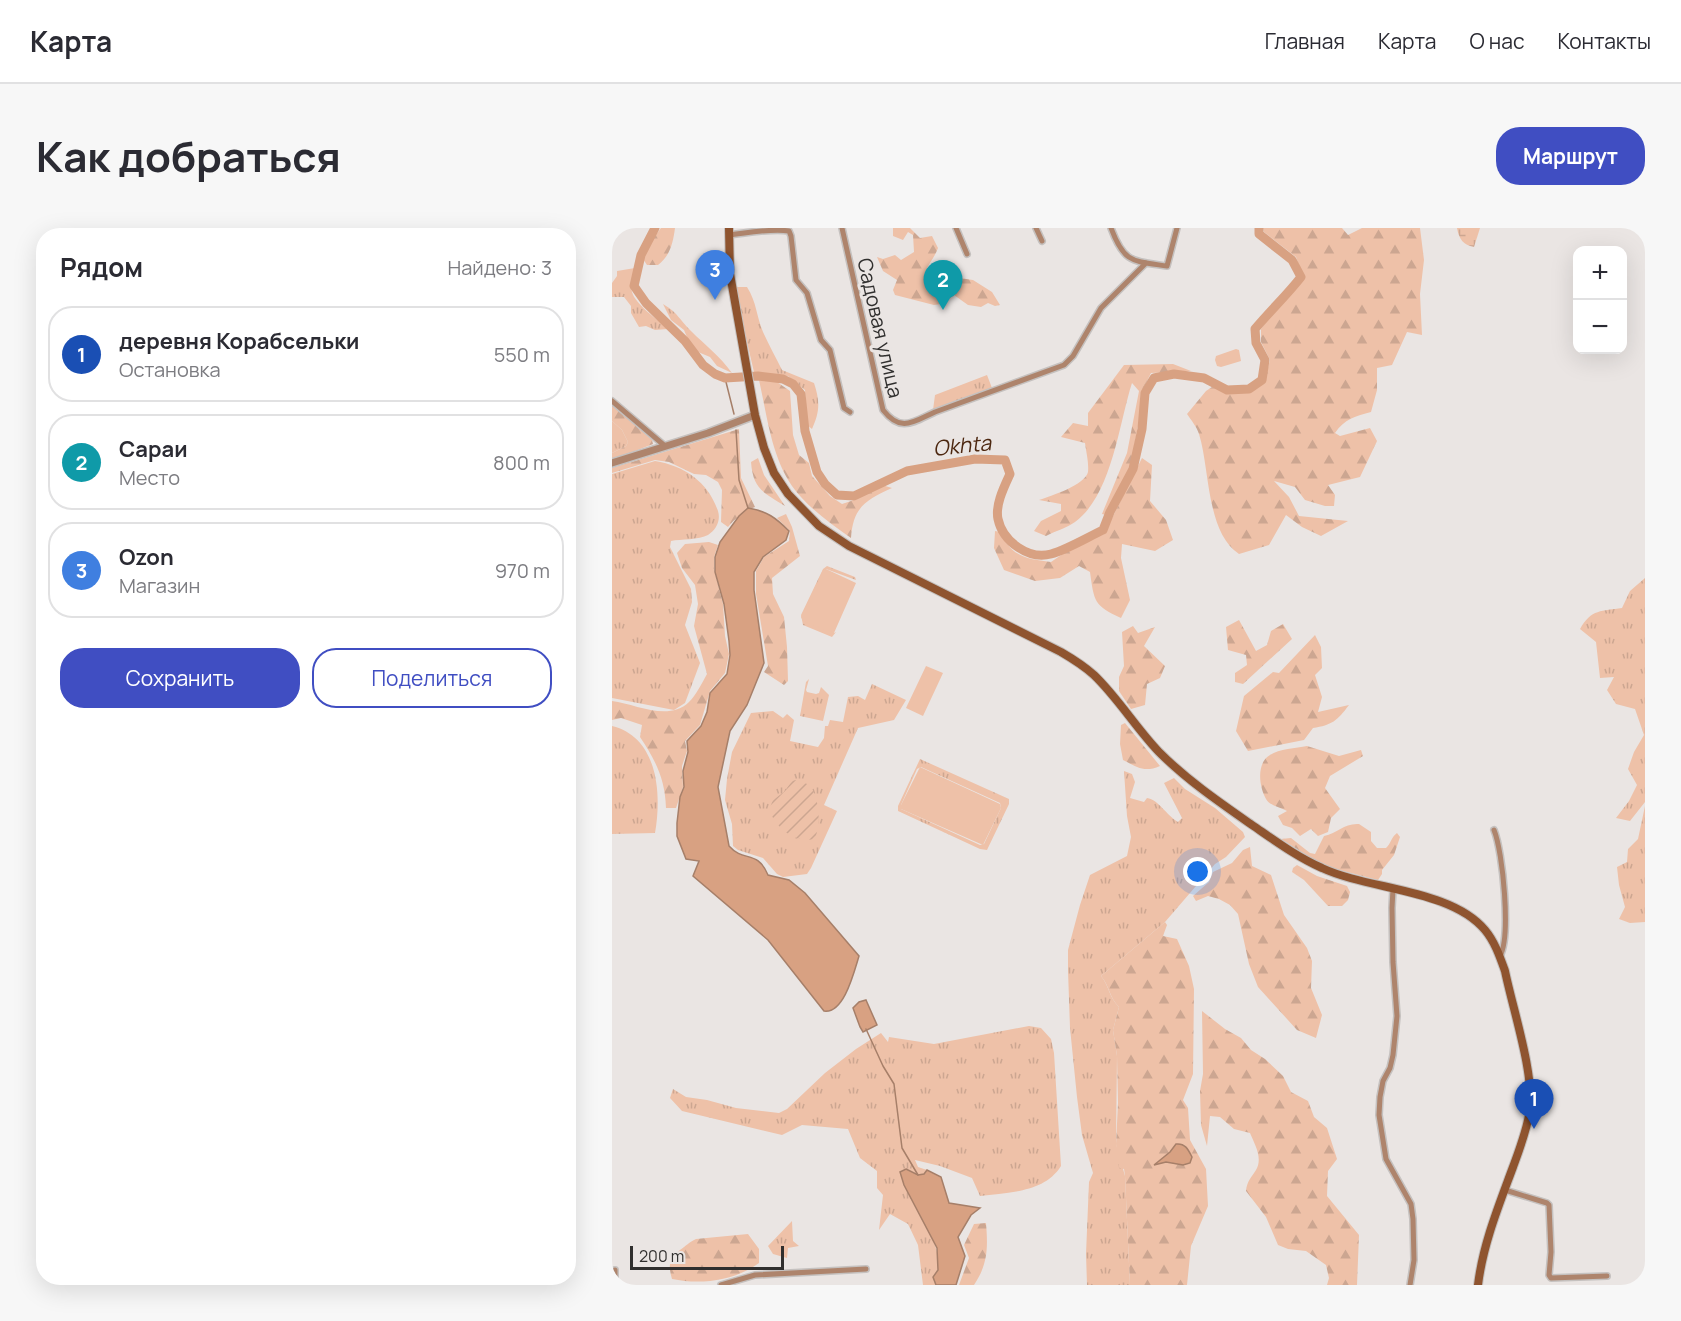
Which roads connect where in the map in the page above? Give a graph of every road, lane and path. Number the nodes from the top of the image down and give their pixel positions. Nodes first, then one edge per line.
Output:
1 (842, 228) edge
2 (956, 228) edge
3 (1036, 228) edge
4 (1111, 228) edge
5 (1177, 228) edge
6 (729, 231) edge
7 (1042, 241) dead end
8 (967, 254) dead end
9 (1146, 263) junction
10 (612, 401) edge
11 (850, 412) dead end
12 (755, 415) junction
13 (665, 446) junction
14 (612, 463) edge
15 (1494, 830) dead end
16 (1394, 889) junction
17 (1500, 956) junction
18 (1505, 1190) junction
19 (866, 1269) dead end
20 (615, 1270) dead end
21 (1607, 1276) dead end
22 (615, 1285) edge
23 (721, 1285) edge
24 (1410, 1285) edge
25 (1478, 1285) edge

1 - 9 street, Садовая улица
2 - 8 street
3 - 7 street
4 - 9 street
5 - 9 street
6 - 11 street
6 - 12 main road
10 - 13 street
12 - 13 street
12 - 16 main road
13 - 14 street
15 - 17 street
16 - 17 main road
16 - 24 street
17 - 18 main road
18 - 21 street
18 - 25 main road
19 - 23 street
20 - 22 street

